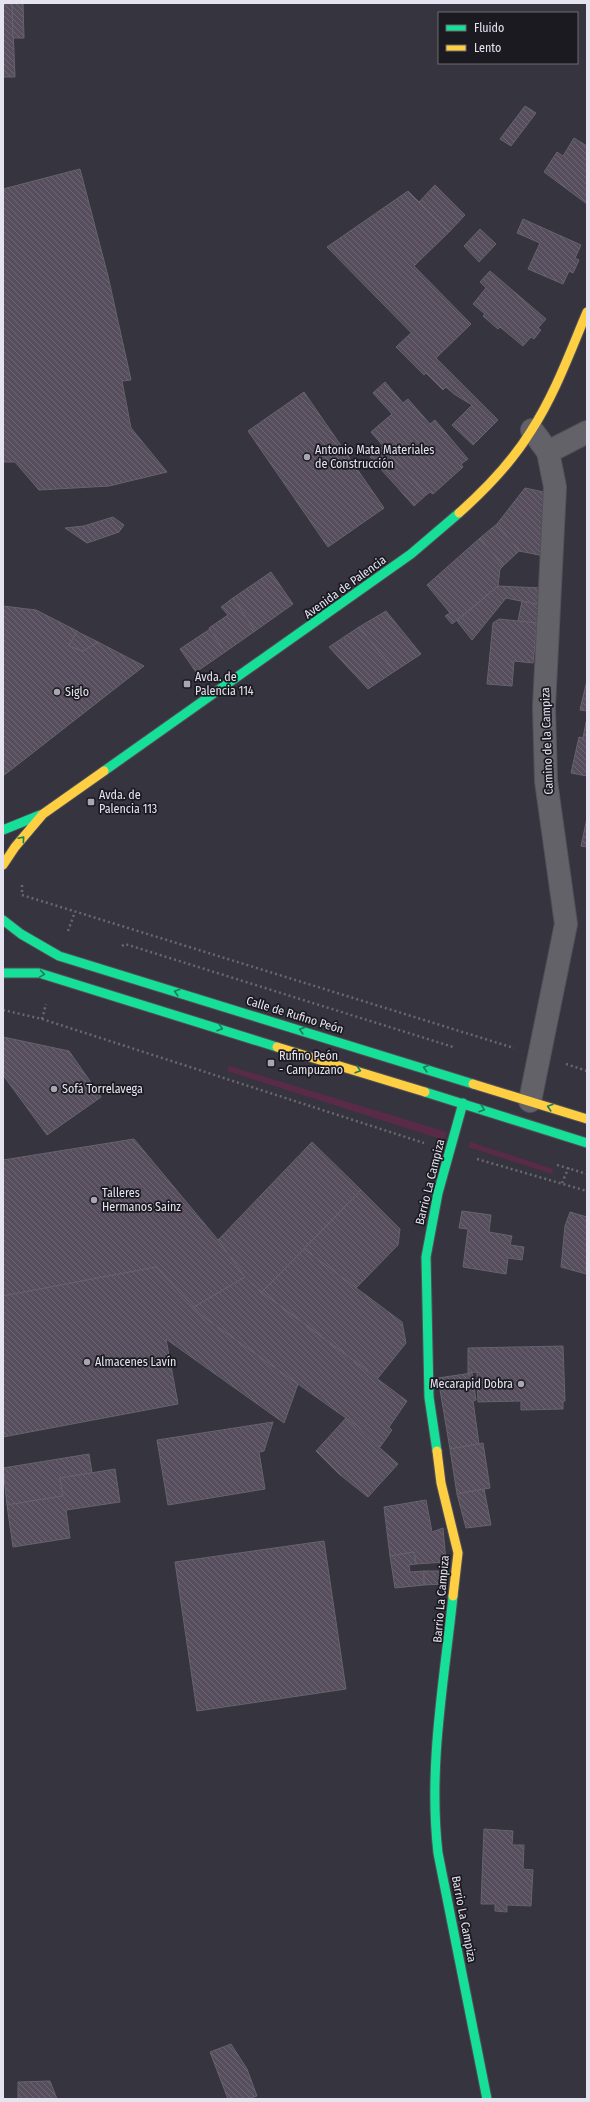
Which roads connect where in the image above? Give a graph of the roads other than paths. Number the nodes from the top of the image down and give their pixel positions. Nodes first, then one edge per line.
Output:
1 (587, 312) edge
2 (532, 430) junction
3 (587, 432) edge
4 (548, 452) junction
5 (43, 814) junction
6 (3, 830) edge
7 (3, 865) edge
8 (3, 920) edge
9 (3, 973) edge
10 (530, 1101) junction
11 (463, 1103) junction
12 (587, 1119) edge
13 (587, 1143) edge
14 (487, 2099) edge

1 - 2 main road, Avenida de Palencia
2 - 4 street, Camino de la Campiza
2 - 5 main road, Avenida de Palencia
3 - 4 street
4 - 10 street, Camino de la Campiza
5 - 6 main road, Avenida de Palencia
7 -> 5 main road, Avenida de Palencia
10 -> 8 main road, Calle de Rufino Peón
9 -> 11 main road
12 -> 10 main road, Calle de Rufino Peón
11 -> 13 main road
11 - 14 main road, Barrio La Campiza

